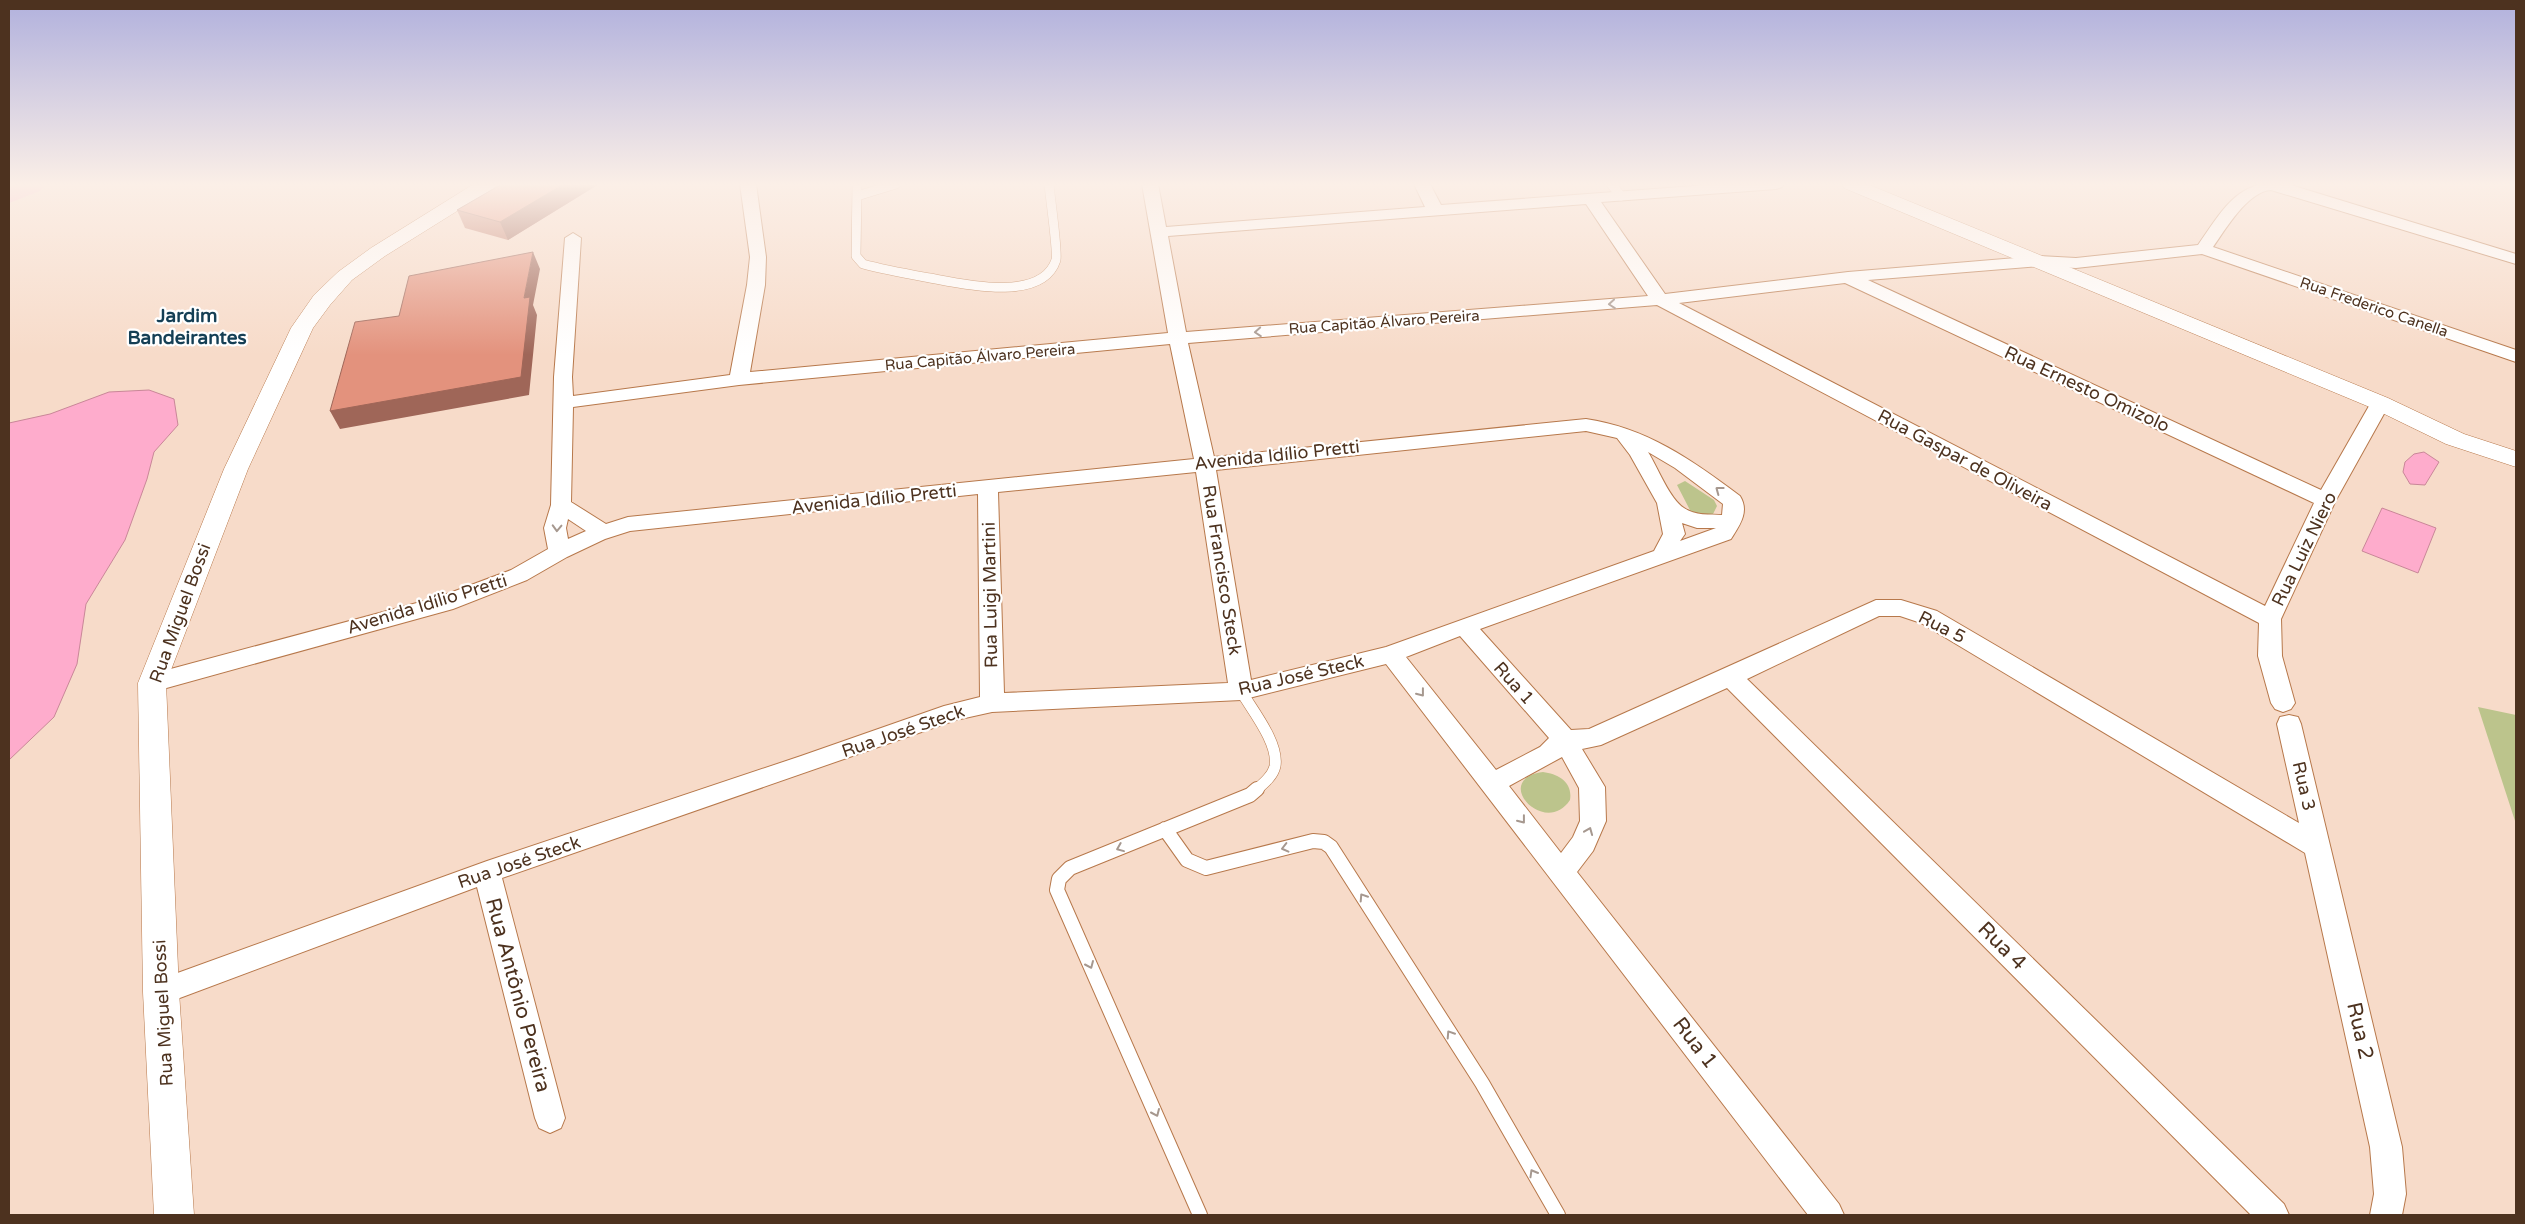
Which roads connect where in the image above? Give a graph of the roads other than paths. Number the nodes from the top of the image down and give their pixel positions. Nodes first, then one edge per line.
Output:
1 (395, 241) edge
2 (573, 241) edge
3 (756, 241) edge
4 (856, 241) edge
5 (1054, 241) edge
6 (1162, 241) edge
7 (1620, 241) edge
8 (1990, 241) edge
9 (2209, 241) edge
10 (2458, 241) edge
11 (2203, 249) junction
12 (2516, 259) edge
13 (2039, 261) junction
14 (1848, 277) junction
15 (1660, 300) junction
16 (1178, 338) junction
17 (2516, 356) edge
18 (740, 379) junction
19 (564, 403) junction
20 (2380, 403) junction
21 (1622, 431) junction
22 (2516, 459) edge
23 (1205, 463) junction
24 (1686, 467) junction
25 (1652, 477) junction
26 (988, 487) junction
27 (2326, 500) junction
28 (1666, 503) junction
29 (561, 505) junction
30 (1732, 522) junction
31 (603, 532) junction
32 (559, 552) junction
33 (1662, 555) junction
34 (2270, 619) junction
35 (1465, 627) junction
36 (1391, 654) junction
37 (1730, 677) junction
38 (152, 683) junction
39 (1241, 691) junction
40 (992, 703) junction
41 (2286, 713) joint
42 (1564, 738) junction
43 (1492, 783) junction
44 (1165, 829) junction
45 (2318, 847) junction
46 (486, 872) junction
47 (1562, 872) junction
48 (161, 992) junction
49 (550, 1118) dead end
50 (174, 1215) edge
51 (1200, 1215) edge
52 (1558, 1215) edge
53 (1828, 1215) edge
54 (2273, 1215) edge
55 (2386, 1215) edge

1 - 38 main road, Rua Miguel Bossi
2 - 19 street
3 - 18 street
4 - 5 lane
6 - 16 street, Rua Francisco Steck
7 - 15 street
8 - 13 main road
9 - 11 street
10 - 12 street
11 - 13 street, Rua Capitão Álvaro Pereira
11 - 17 street, Rua Frederico Canella
13 - 14 street, Rua Capitão Álvaro Pereira
13 - 20 main road
14 - 15 street, Rua Capitão Álvaro Pereira
14 - 27 street, Rua Ernesto Omizolo
15 -> 16 street, Rua Capitão Álvaro Pereira
15 - 34 street, Rua Gaspar de Oliveira
16 - 18 street, Rua Capitão Álvaro Pereira
16 - 23 street, Rua Francisco Steck
18 - 19 street, Rua Capitão Álvaro Pereira
19 - 29 street
20 - 22 main road
20 - 27 street, Rua Luiz Niero
21 - 23 street, Avenida Idílio Pretti
21 - 24 street, Avenida Idílio Pretti
21 - 25 street
23 - 26 street, Avenida Idílio Pretti
23 - 39 street, Rua Francisco Steck
24 - 25 street
30 -> 24 street, Avenida Idílio Pretti
25 - 28 street
26 - 31 street, Avenida Idílio Pretti
26 - 40 street, Rua Luigi Martini
27 - 34 street, Rua Luiz Niero
28 - 30 street
28 - 33 street
29 - 31 street
29 -> 32 street
30 - 33 street, Rua José Steck
31 - 32 street, Avenida Idílio Pretti
32 - 38 street, Avenida Idílio Pretti
33 - 35 street, Rua José Steck
34 - 41 street, Rua Luiz Niero
35 - 36 street, Rua José Steck
35 - 42 street, Rua 1
36 - 39 street, Rua José Steck
36 -> 43 street, Rua 1
37 - 42 street, Rua 5
37 - 45 street, Rua 5
37 - 54 street, Rua 4
38 - 48 main road, Rua Miguel Bossi
39 - 40 street, Rua José Steck
39 - 44 lane
40 - 46 street, Rua José Steck
41 - 45 street, Rua 3
42 - 43 street
47 -> 42 street, Rua 1
43 -> 47 street, Rua 1
44 -> 51 lane
52 -> 44 lane
45 - 55 street, Rua 2
46 - 48 street, Rua José Steck
46 - 49 street, Rua Antônio Pereira
47 - 53 street, Rua 1
48 - 50 main road, Rua Miguel Bossi

